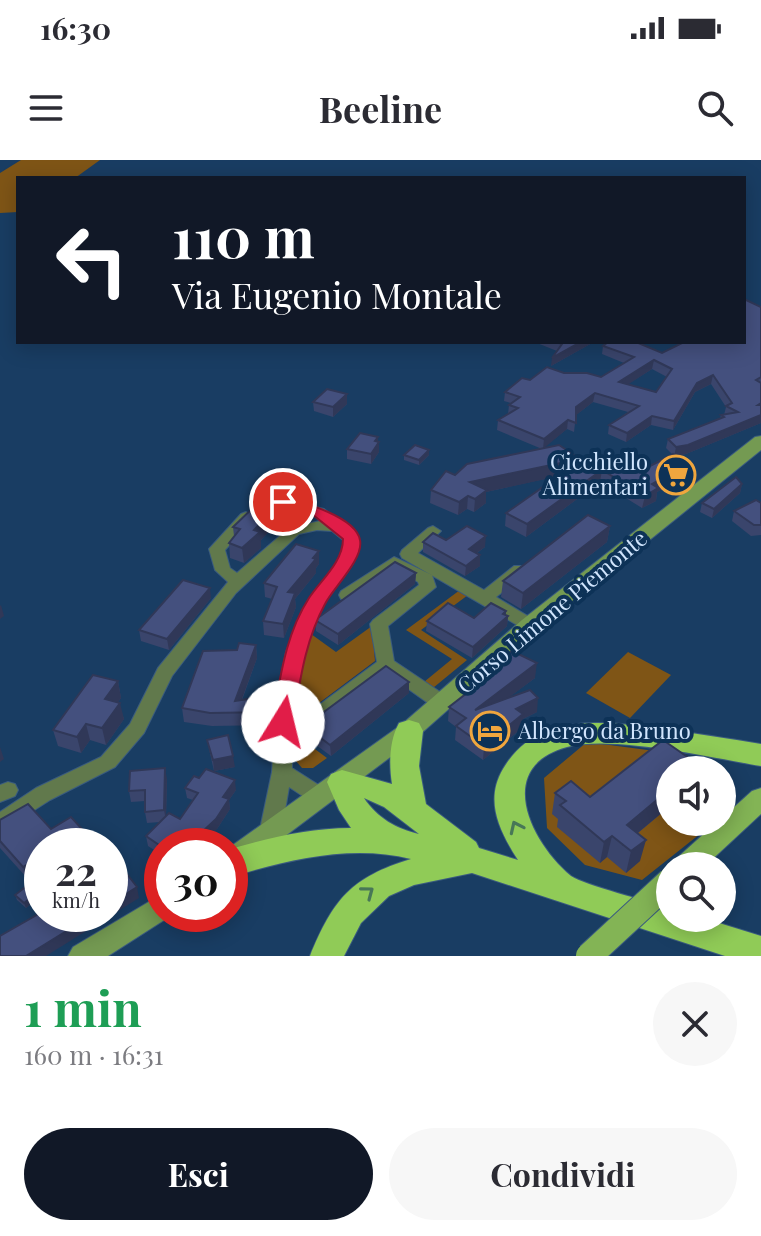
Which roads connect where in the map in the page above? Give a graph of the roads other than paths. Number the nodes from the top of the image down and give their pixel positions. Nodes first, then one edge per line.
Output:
1 (761, 441) edge
2 (336, 527) junction
3 (433, 531) edge
4 (530, 562) edge
5 (238, 582) junction
6 (347, 595) edge
7 (485, 598) junction
8 (530, 625) junction
9 (386, 664) junction
10 (442, 703) junction
11 (318, 716) edge
12 (409, 731) junction
13 (761, 755) edge
14 (282, 772) junction
15 (331, 789) junction
16 (761, 798) edge
17 (411, 807) junction
18 (0, 823) edge
19 (270, 834) junction
20 (397, 842) junction
21 (248, 850) edge
22 (702, 852) edge
23 (248, 858) edge
24 (477, 861) junction
25 (577, 894) junction
26 (656, 894) edge
27 (144, 917) edge
28 (761, 952) edge
29 (83, 956) edge
30 (327, 956) edge
31 (589, 956) edge

1 - 8 main road, Corso Limone Piemonte
2 - 5 street
2 - 5 street
2 - 14 street
3 - 7 street
4 - 7 street
5 - 18 street
6 - 9 street
7 - 8 street
8 - 10 main road, Corso Limone Piemonte
9 - 10 street
9 - 11 street
10 - 12 main road, Corso Limone Piemonte
12 - 15 main road, Corso Limone Piemonte
12 - 17 highway
25 -> 13 highway
14 - 15 street
14 - 19 street
15 - 17 highway
15 - 19 main road, Corso Limone Piemonte
15 - 20 highway
16 - 22 main road
17 - 24 highway
19 - 21 main road, Corso Limone Piemonte
20 - 23 highway
20 - 24 highway
24 - 25 highway
30 -> 24 highway
25 - 28 highway
26 - 31 main road, bridge
27 - 29 main road

